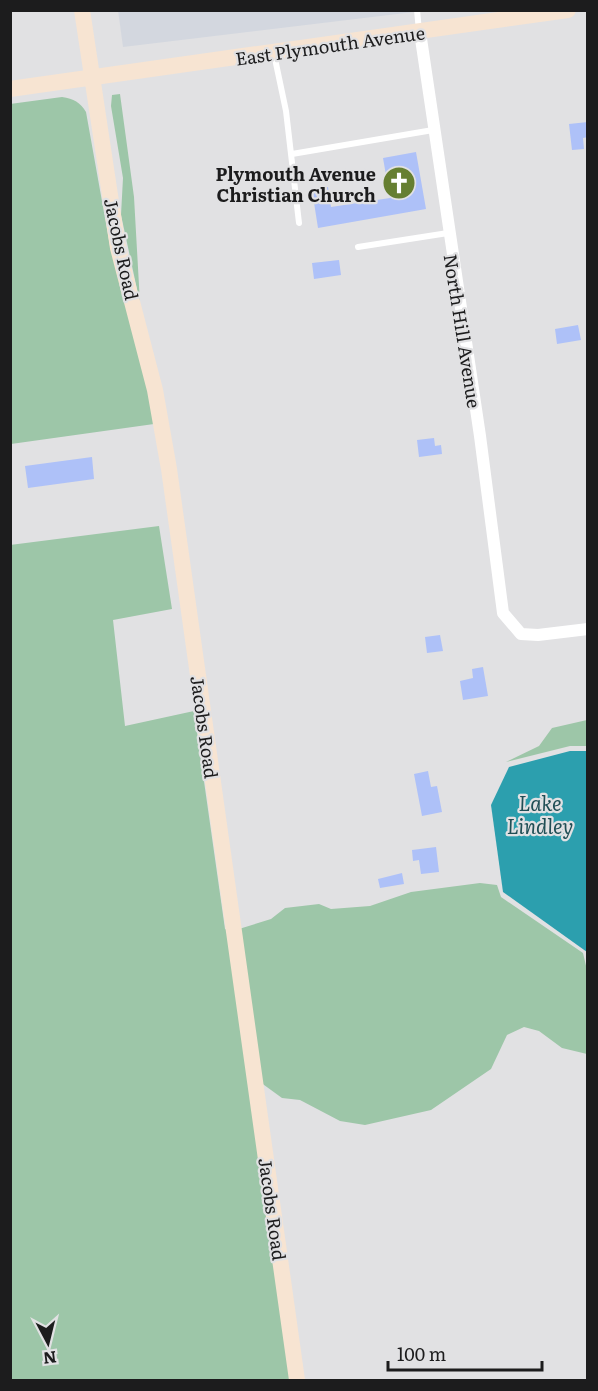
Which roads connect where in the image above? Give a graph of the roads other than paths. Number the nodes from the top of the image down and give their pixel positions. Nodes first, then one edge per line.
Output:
1 (417, 10) edge
2 (568, 10) edge
3 (537, 13) edge
4 (85, 16) edge
5 (420, 32) junction
6 (274, 53) junction
7 (92, 78) junction
8 (10, 89) edge
9 (433, 130) junction
10 (292, 154) junction
11 (299, 223) dead end
12 (448, 234) junction
13 (358, 247) dead end
14 (588, 629) edge
15 (297, 1380) edge

1 - 5 lane
2 - 3 street, East Plymouth Avenue
3 - 5 street, East Plymouth Avenue
4 - 7 street
5 - 6 street, East Plymouth Avenue
5 - 9 street, North Hill Avenue
6 - 7 street, East Plymouth Avenue
6 - 10 lane
7 - 8 street, East Plymouth Avenue
7 - 15 street, Jacobs Road
9 - 10 lane
9 - 12 street, North Hill Avenue
10 - 11 lane
12 - 13 lane
12 - 14 street, North Hill Avenue

